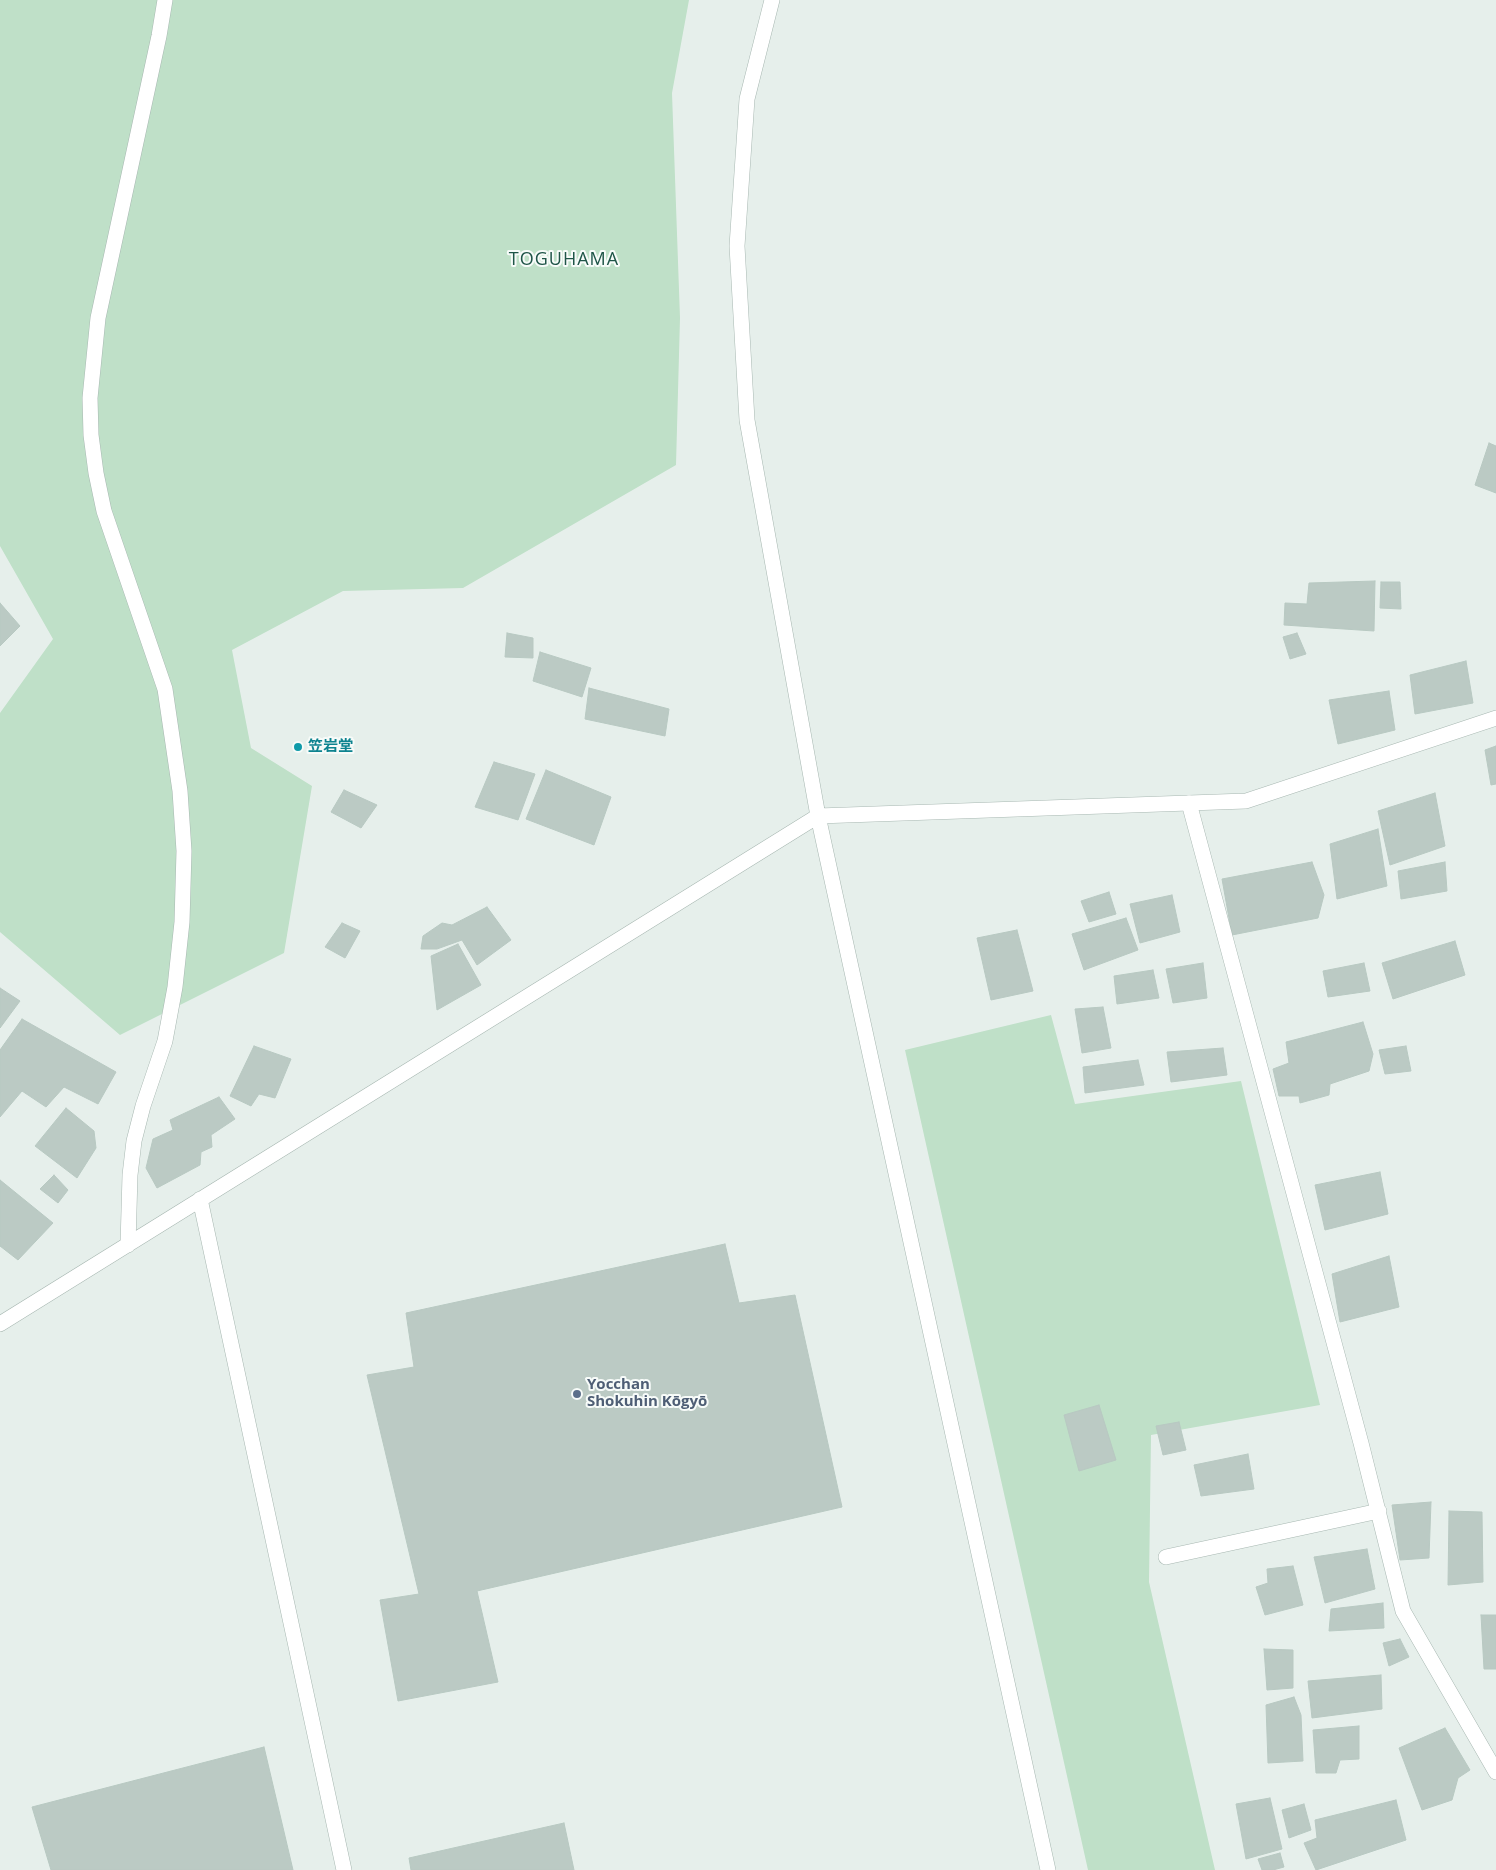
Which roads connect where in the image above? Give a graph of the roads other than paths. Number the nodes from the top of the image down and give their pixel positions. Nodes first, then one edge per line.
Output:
1 (165, 0) edge
2 (772, 0) edge
3 (1496, 718) edge
4 (1189, 803) junction
5 (818, 816) junction
6 (200, 1200) junction
7 (128, 1246) junction
8 (0, 1324) edge
9 (1379, 1511) junction
10 (1166, 1557) dead end
11 (1496, 1772) edge
12 (344, 1870) edge
13 (1048, 1870) edge

1 - 7 street
2 - 5 street
3 - 4 street
4 - 5 street
4 - 9 street
5 - 6 street
5 - 13 street
6 - 7 street
6 - 12 street
7 - 8 street
9 - 10 street
9 - 11 street

